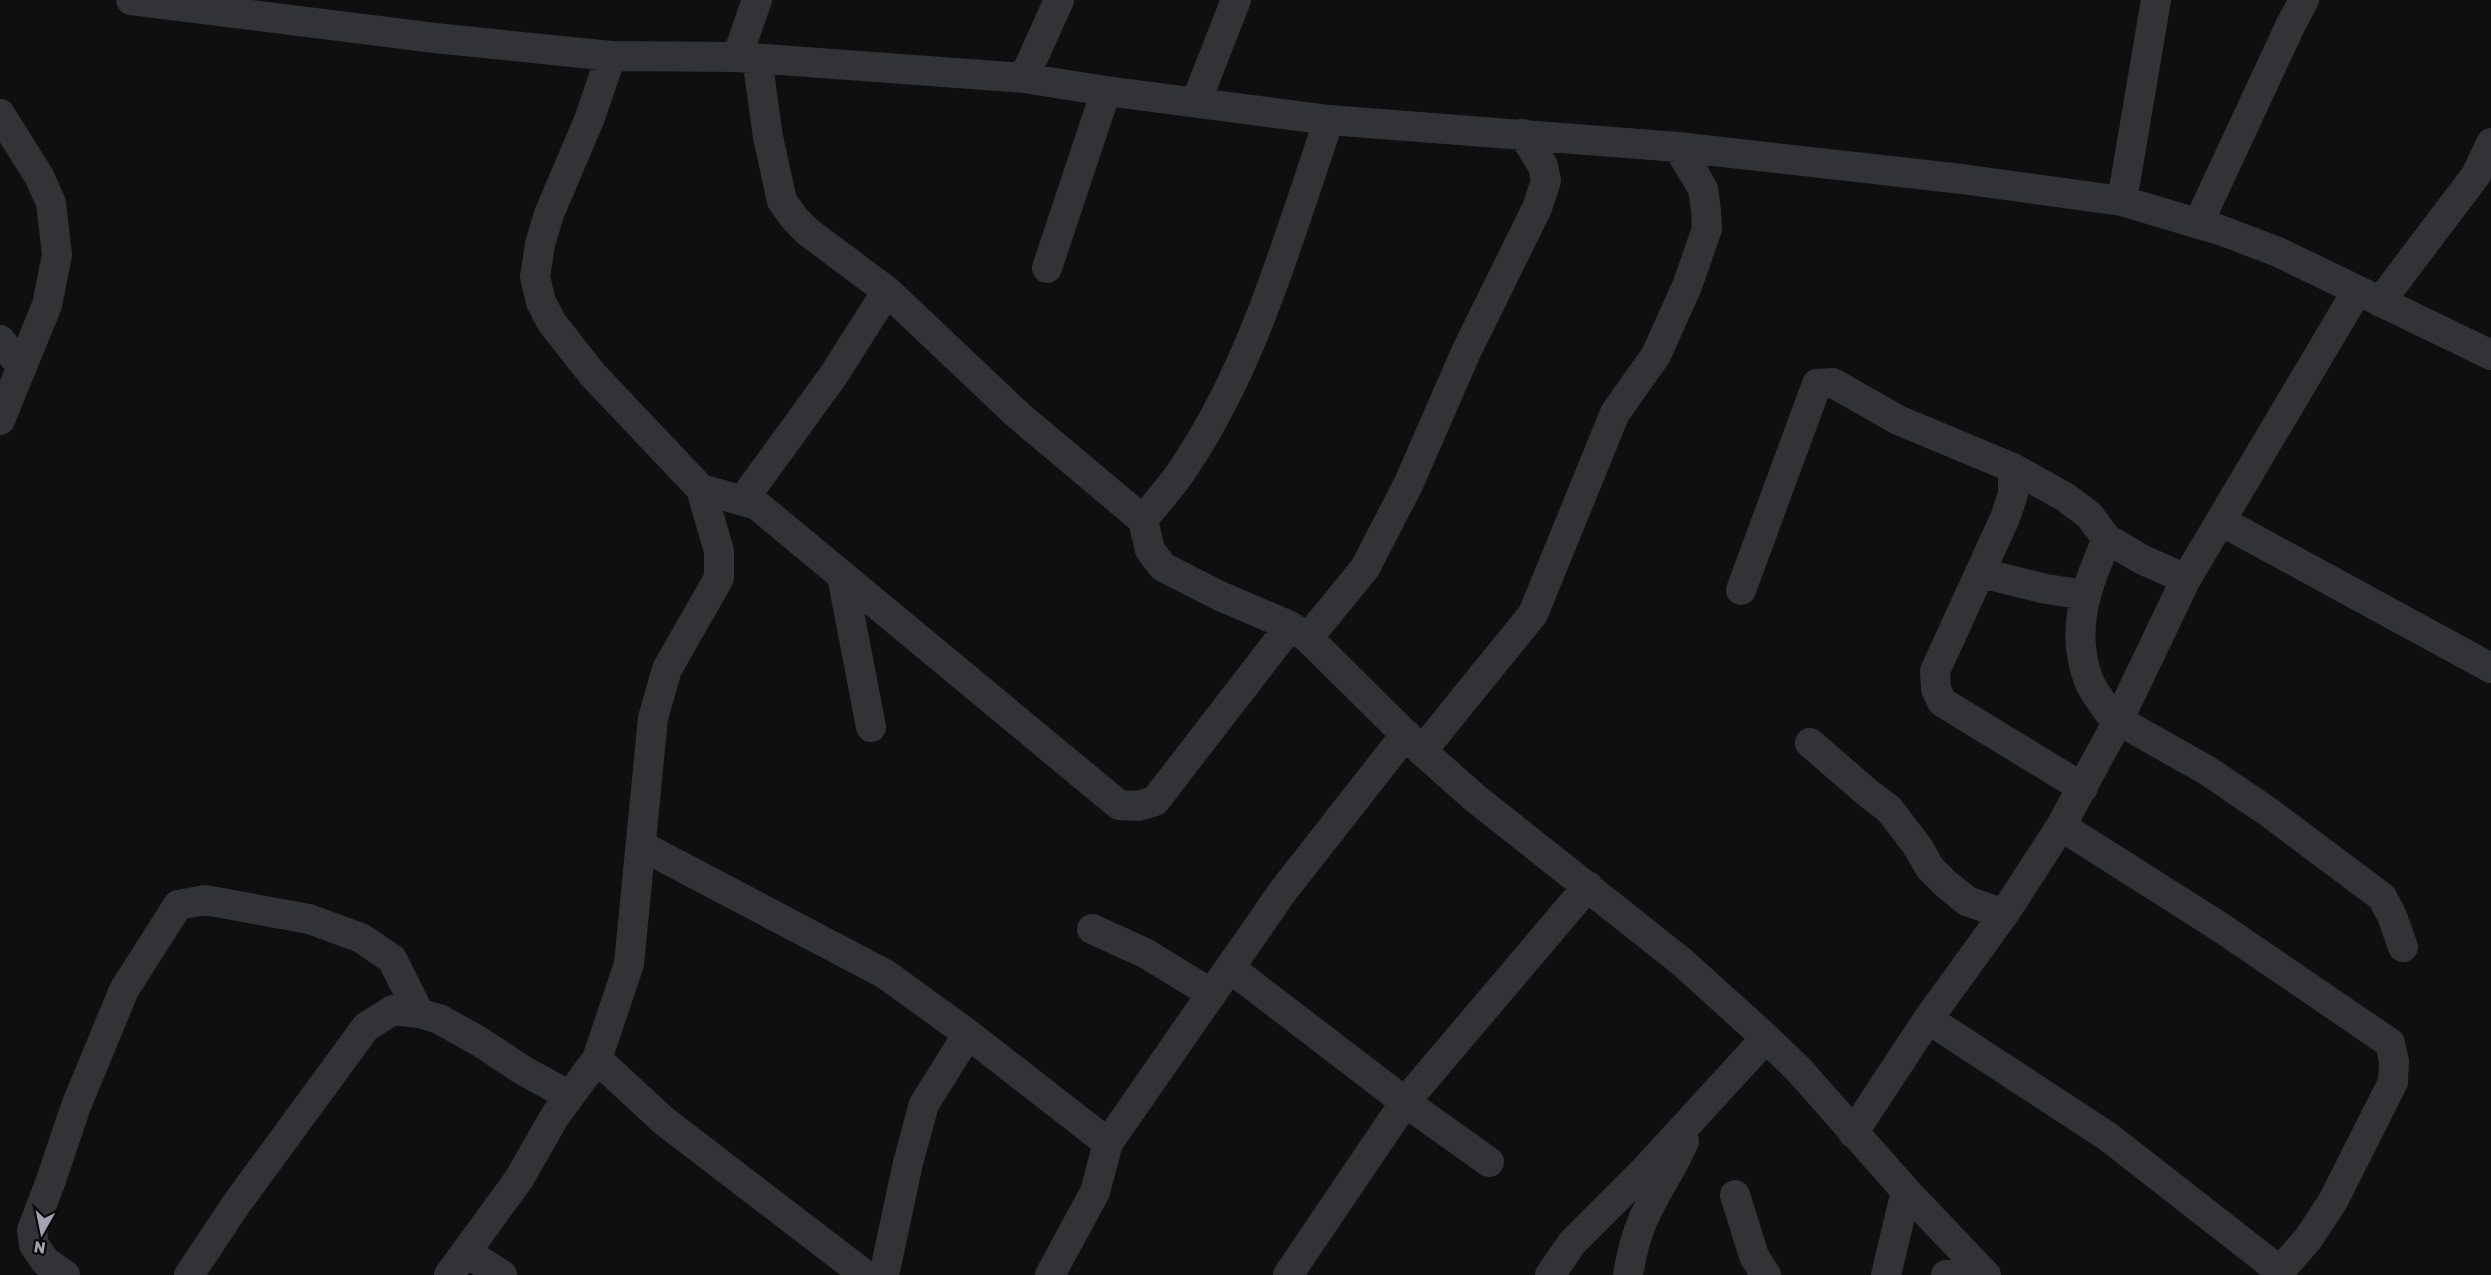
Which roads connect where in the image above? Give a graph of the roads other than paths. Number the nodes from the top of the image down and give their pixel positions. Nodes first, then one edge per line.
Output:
1 (131, 0) edge
2 (757, 0) edge
3 (1059, 0) edge
4 (1236, 0) edge
5 (2156, 0) edge
6 (2304, 0) edge
7 (611, 56) junction
8 (747, 58) junction
9 (1024, 78) junction
10 (1106, 92) junction
11 (1196, 102) junction
12 (0, 114) edge
13 (1329, 120) junction
14 (1522, 134) junction
15 (2491, 143) edge
16 (1678, 147) junction
17 (2122, 201) junction
18 (2198, 224) junction
19 (1047, 268) dead end
20 (886, 291) junction
21 (2369, 297) junction
22 (0, 340) edge
23 (2491, 356) edge
24 (22, 368) junction
25 (0, 420) edge
26 (2013, 468) junction
27 (701, 489) junction
28 (743, 500) junction
29 (1143, 520) junction
30 (2221, 521) junction
31 (2107, 539) junction
32 (1981, 573) junction
33 (842, 576) junction
34 (2186, 579) junction
35 (1741, 590) dead end
36 (2086, 595) junction
37 (1299, 632) junction
38 (2491, 668) edge
39 (2118, 722) junction
40 (871, 727) dead end
41 (1414, 743) junction
42 (1810, 743) dead end
43 (2083, 788) junction
44 (2061, 826) junction
45 (642, 846) junction
46 (1588, 886) junction
47 (2004, 914) junction
48 (1092, 929) dead end
49 (2403, 946) dead end
50 (1230, 968) junction
51 (1212, 994) junction
52 (419, 1013) junction
53 (1928, 1019) junction
54 (968, 1034) junction
55 (1766, 1038) junction
56 (597, 1059) junction
57 (570, 1096) junction
58 (1405, 1102) junction
59 (1695, 1116) junction
60 (1853, 1133) junction
61 (1108, 1143) junction
62 (1489, 1162) dead end
63 (1906, 1191) junction
64 (1735, 1196) dead end
65 (458, 1264) edge
66 (1983, 1272) edge
67 (2283, 1273) edge
68 (65, 1275) edge
69 (189, 1275) edge
70 (501, 1275) edge
71 (865, 1275) edge
72 (884, 1275) edge
73 (1050, 1275) edge
74 (1288, 1275) edge
75 (1550, 1275) edge
76 (1628, 1275) edge
77 (1766, 1275) edge
78 (1886, 1275) edge
79 (1946, 1275) edge

1 - 7 street
2 - 8 street
3 - 9 street
4 - 11 street
5 - 17 street
6 - 18 street
7 - 8 street
7 - 27 street
8 - 9 street
8 - 20 street
9 - 10 street
10 - 11 street
10 - 19 street
11 - 13 street
12 - 24 street
13 - 14 street
13 - 29 street
14 - 16 street
14 - 37 street
15 - 21 street
16 - 17 street
16 - 41 street
17 - 18 street
18 - 21 street
20 - 28 street
20 - 29 street
21 - 23 street
21 - 30 street
22 - 24 street
24 - 25 street
26 - 31 street
26 - 32 street
26 - 35 street
27 - 28 street
27 - 45 street
28 - 33 street
29 - 37 street
30 - 34 street
30 - 38 street
31 - 34 street
31 - 36 street
32 - 36 street
32 - 43 street
33 - 37 street
33 - 40 street
34 - 39 street
36 - 39 street
37 - 41 street
39 - 43 street
39 - 49 street
41 - 46 street
41 - 50 street
42 - 47 street
43 - 44 street
44 - 47 street
44 - 67 street
45 - 54 street
45 - 56 street
46 - 55 street
46 - 58 street
47 - 53 street
48 - 51 street
50 - 51 street
50 - 58 street
51 - 61 street
52 - 57 street
52 - 68 street
52 - 69 street
53 - 60 street
53 - 67 street
54 - 61 street
54 - 72 street
55 - 59 street
55 - 60 street
56 - 57 street
56 - 71 street
57 - 65 street
58 - 62 street
58 - 74 street
59 - 75 street
59 - 76 street
60 - 63 street
61 - 73 street
63 - 66 street
63 - 78 street
64 - 77 street
65 - 70 street
66 - 79 street

